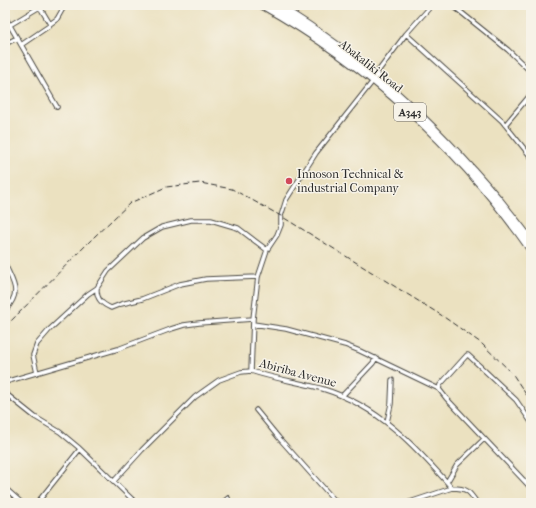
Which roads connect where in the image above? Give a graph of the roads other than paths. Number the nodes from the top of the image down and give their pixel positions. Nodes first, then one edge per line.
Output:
1 (65, 5) edge
2 (262, 5) edge
3 (276, 5) edge
4 (432, 5) edge
5 (452, 5) edge
6 (527, 5) edge
7 (40, 6) edge
8 (531, 7) edge
9 (5, 17) edge
10 (50, 24) junction
11 (10, 25) junction
12 (406, 34) junction
13 (17, 38) junction
14 (5, 44) edge
15 (21, 45) junction
16 (531, 72) edge
17 (375, 77) junction
18 (531, 94) edge
19 (57, 108) dead end
20 (505, 125) junction
21 (531, 157) edge
22 (530, 236) edge
23 (267, 250) junction
24 (531, 250) edge
25 (5, 264) edge
26 (258, 277) junction
27 (97, 288) junction
28 (5, 311) edge
29 (254, 322) junction
30 (376, 358) junction
31 (251, 371) junction
32 (36, 373) junction
33 (392, 380) dead end
34 (5, 382) edge
35 (439, 389) junction
36 (5, 393) edge
37 (342, 396) junction
38 (256, 410) dead end
39 (387, 422) junction
40 (531, 422) edge
41 (484, 439) junction
42 (80, 449) junction
43 (114, 481) junction
44 (447, 482) junction
45 (5, 488) edge
46 (452, 488) junction
47 (531, 488) edge
48 (228, 498) dead end
49 (22, 503) edge
50 (36, 503) edge
51 (136, 503) edge
52 (222, 503) edge
53 (337, 503) edge
54 (407, 503) edge
55 (477, 503) edge

1 - 10 street
2 - 17 highway, Abakaliki Road / A343
3 - 17 highway, Abakaliki Road / A343
4 - 12 street
5 - 16 street
6 - 8 street
7 - 10 street
7 - 11 street
9 - 11 street
10 - 15 street
11 - 13 street
12 - 17 street
12 - 20 street
13 - 14 street
13 - 15 street
15 - 19 street
17 - 22 highway, Abakaliki Road / A343
17 - 23 street
17 - 24 highway, Abakaliki Road / A343
18 - 20 street
20 - 21 street
23 - 26 street
23 - 27 street
25 - 28 street
26 - 27 street
26 - 29 street
27 - 32 street
29 - 30 street
29 - 31 street
29 - 32 street
30 - 35 street
30 - 37 street
31 - 37 street, Abiriba Avenue
31 - 43 street, Abiriba Avenue
32 - 34 street
33 - 39 street
35 - 40 street
35 - 41 street
36 - 42 street
37 - 39 street, Abiriba Avenue
38 - 53 street
39 - 44 street, Abiriba Avenue
41 - 44 street
41 - 47 street
42 - 43 street
42 - 50 street
43 - 51 street
44 - 46 street, Abiriba Avenue
45 - 49 street
46 - 54 street
46 - 55 street
48 - 52 street

